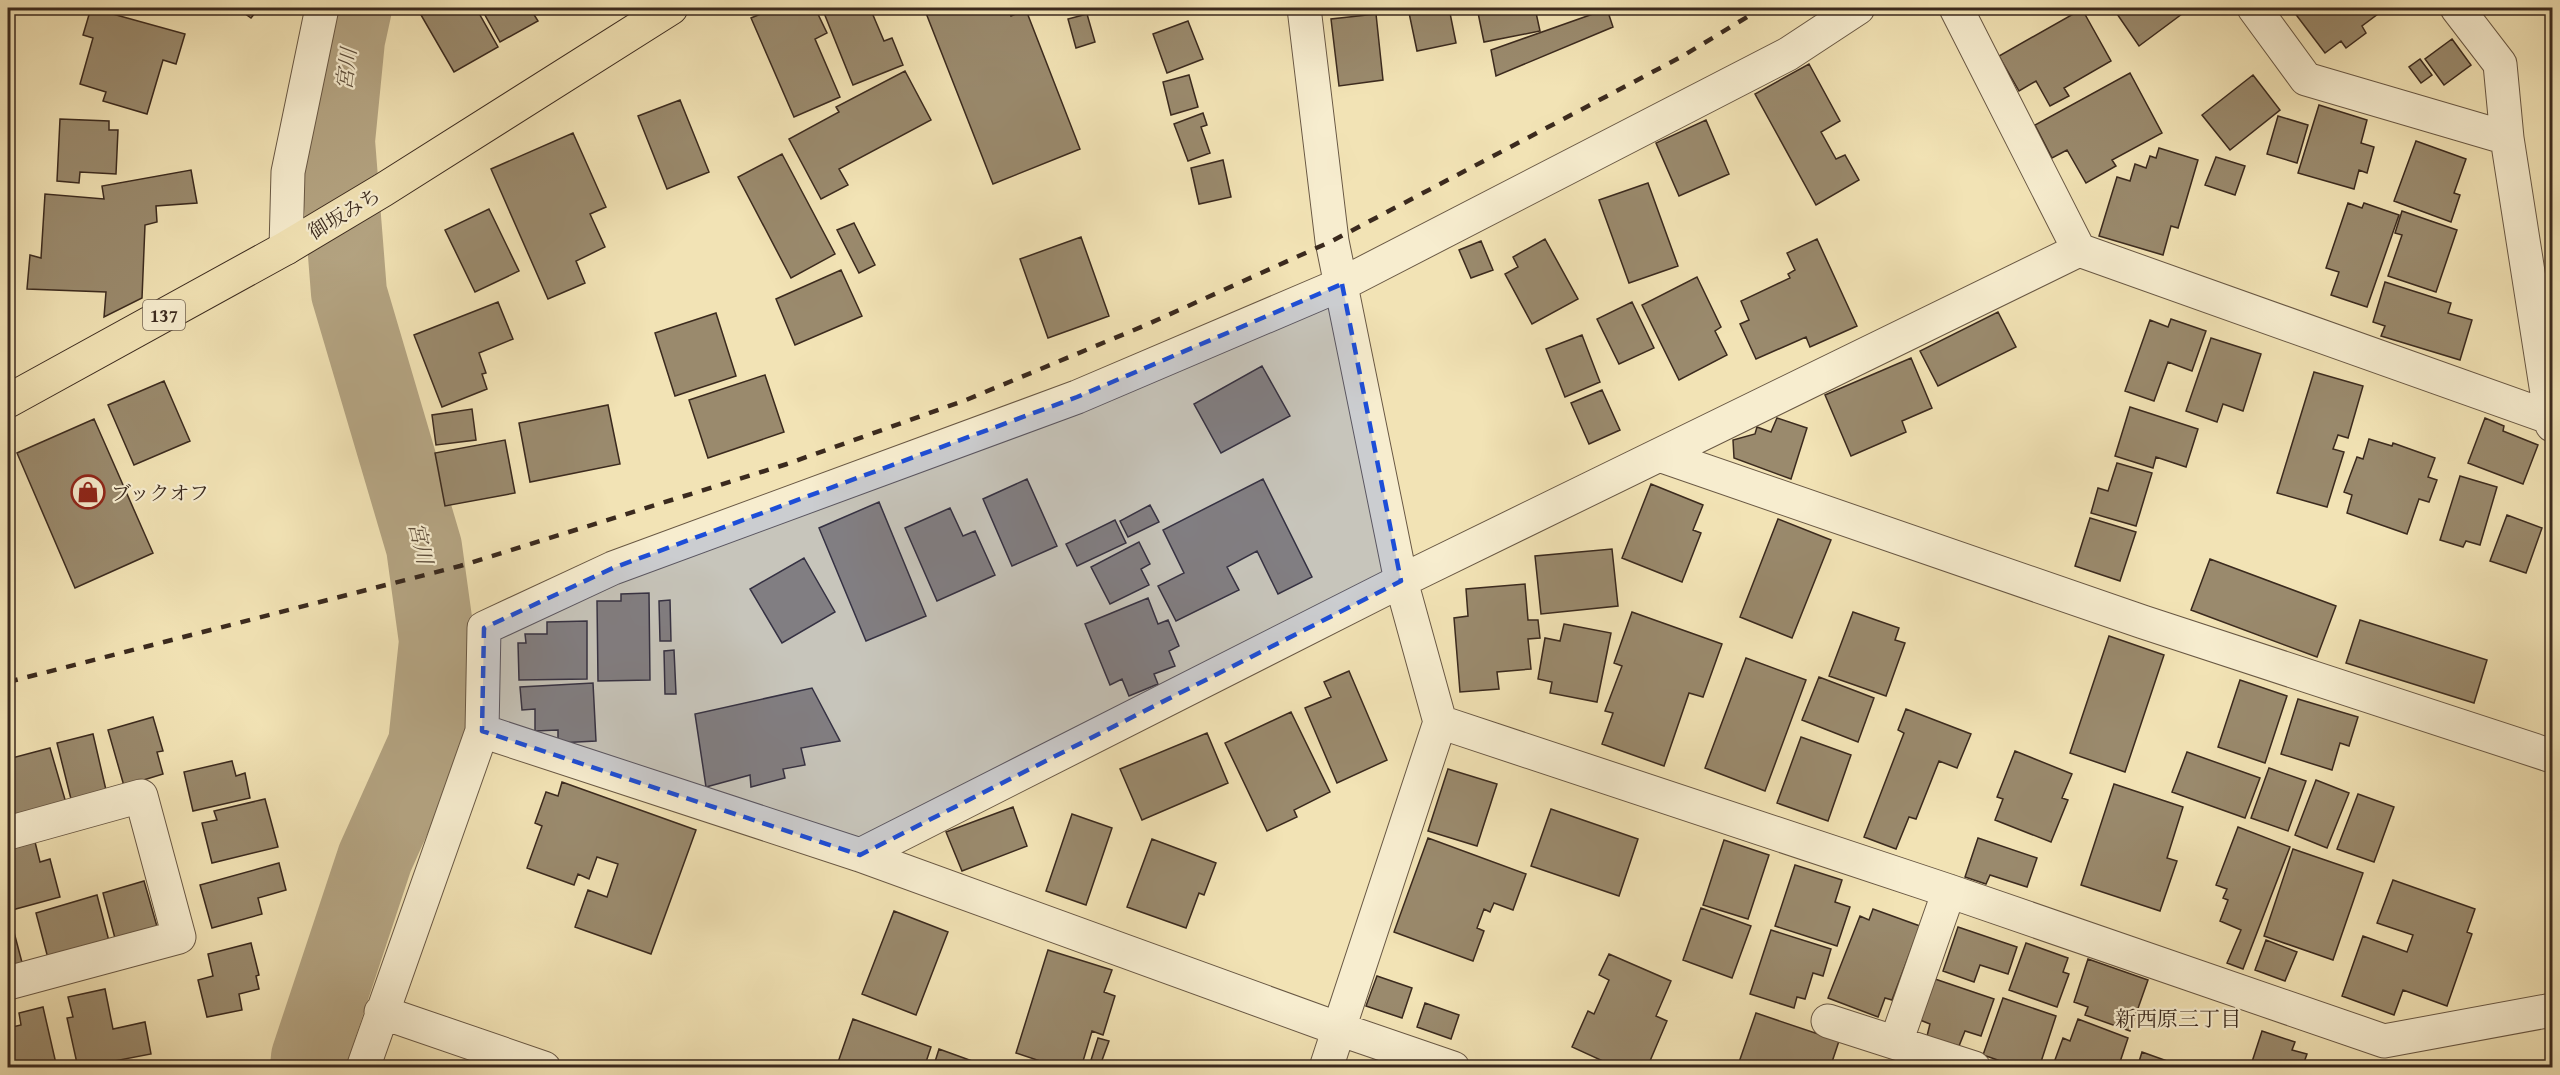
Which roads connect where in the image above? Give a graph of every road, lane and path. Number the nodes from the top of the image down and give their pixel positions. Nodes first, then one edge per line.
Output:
1 (322, 8) edge
2 (671, 8) edge
3 (1304, 8) edge
4 (1858, 8) edge
5 (1956, 8) edge
6 (2254, 8) edge
7 (2457, 8) edge
8 (2507, 138) junction
9 (286, 248) junction
10 (2079, 250) junction
11 (1341, 284) junction
12 (8, 401) edge
13 (2552, 422) edge
14 (1659, 455) junction
15 (1401, 580) junction
16 (1440, 722) junction
17 (482, 731) junction
18 (2553, 756) edge
19 (8, 832) edge
20 (860, 855) junction
21 (1949, 891) junction
22 (8, 983) edge
23 (2553, 1010) edge
24 (381, 1012) junction
25 (1828, 1021) dead end
26 (1339, 1029) junction
27 (1896, 1042) junction
28 (363, 1068) edge
29 (544, 1068) edge
30 (1326, 1068) edge
31 (1453, 1068) edge
32 (1974, 1068) edge

1 - 9 street
2 - 9 highway, 御坂みち / 137
3 - 11 street
4 - 11 street
5 - 10 street
6 - 8 street
7 - 8 street
8 - 13 street
9 - 12 highway, 御坂みち / 137
10 - 13 street
10 - 14 street
11 - 15 street
11 - 17 street
14 - 15 street
14 - 18 street
15 - 16 street
15 - 20 street
16 - 21 street
16 - 26 street
17 - 20 street
17 - 24 street
19 - 22 street
20 - 26 street
21 - 23 street
21 - 27 street
24 - 28 street
24 - 29 street
25 - 27 street
26 - 30 street
26 - 31 street
27 - 32 street

